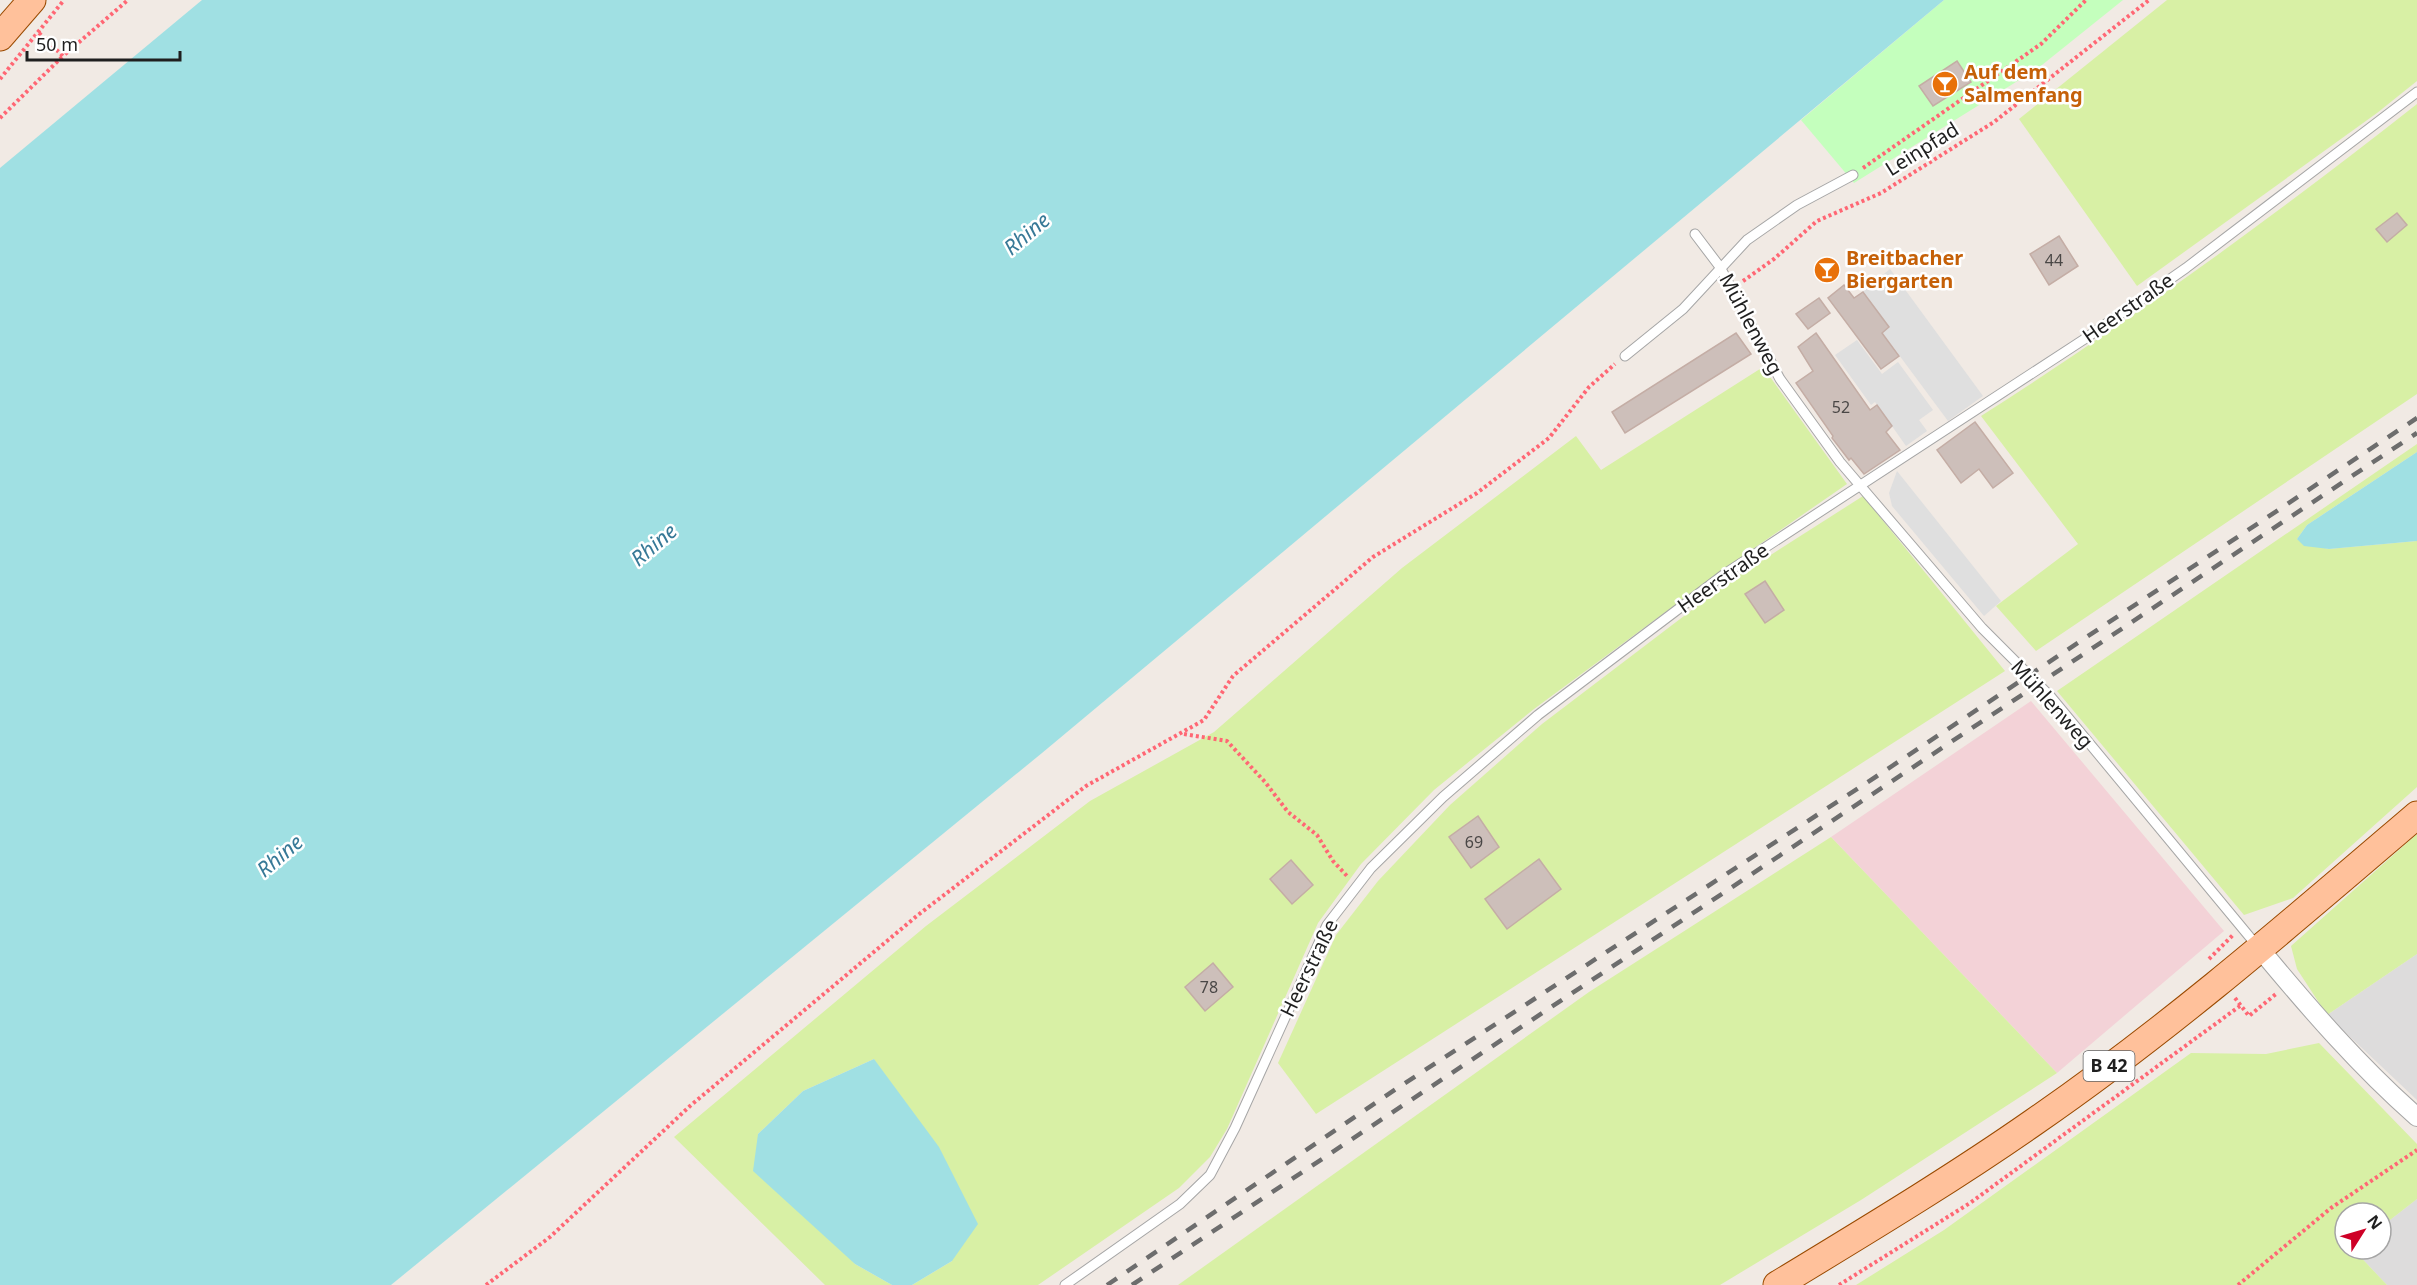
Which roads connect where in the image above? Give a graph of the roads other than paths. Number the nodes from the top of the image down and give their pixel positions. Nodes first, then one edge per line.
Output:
1 (32, 0) edge
2 (0, 37) edge
3 (2417, 92) edge
4 (1853, 175) road end
5 (1695, 234) dead end
6 (1720, 267) junction
7 (1625, 356) road end
8 (1862, 486) junction
9 (2417, 815) edge
10 (2260, 949) junction
11 (2417, 1117) edge
12 (1065, 1285) edge
13 (1777, 1285) edge

1 - 2 main road
3 - 8 lane, Heerstraße
4 - 6 lane
5 - 6 lane, Mühlenweg
6 - 7 lane, Mühlenweg
6 - 8 lane, Mühlenweg
8 - 10 lane, Mühlenweg
8 - 12 lane, Heerstraße
9 - 10 main road, B 42
10 - 11 street, Mühlenweg
10 - 13 main road, B 42

